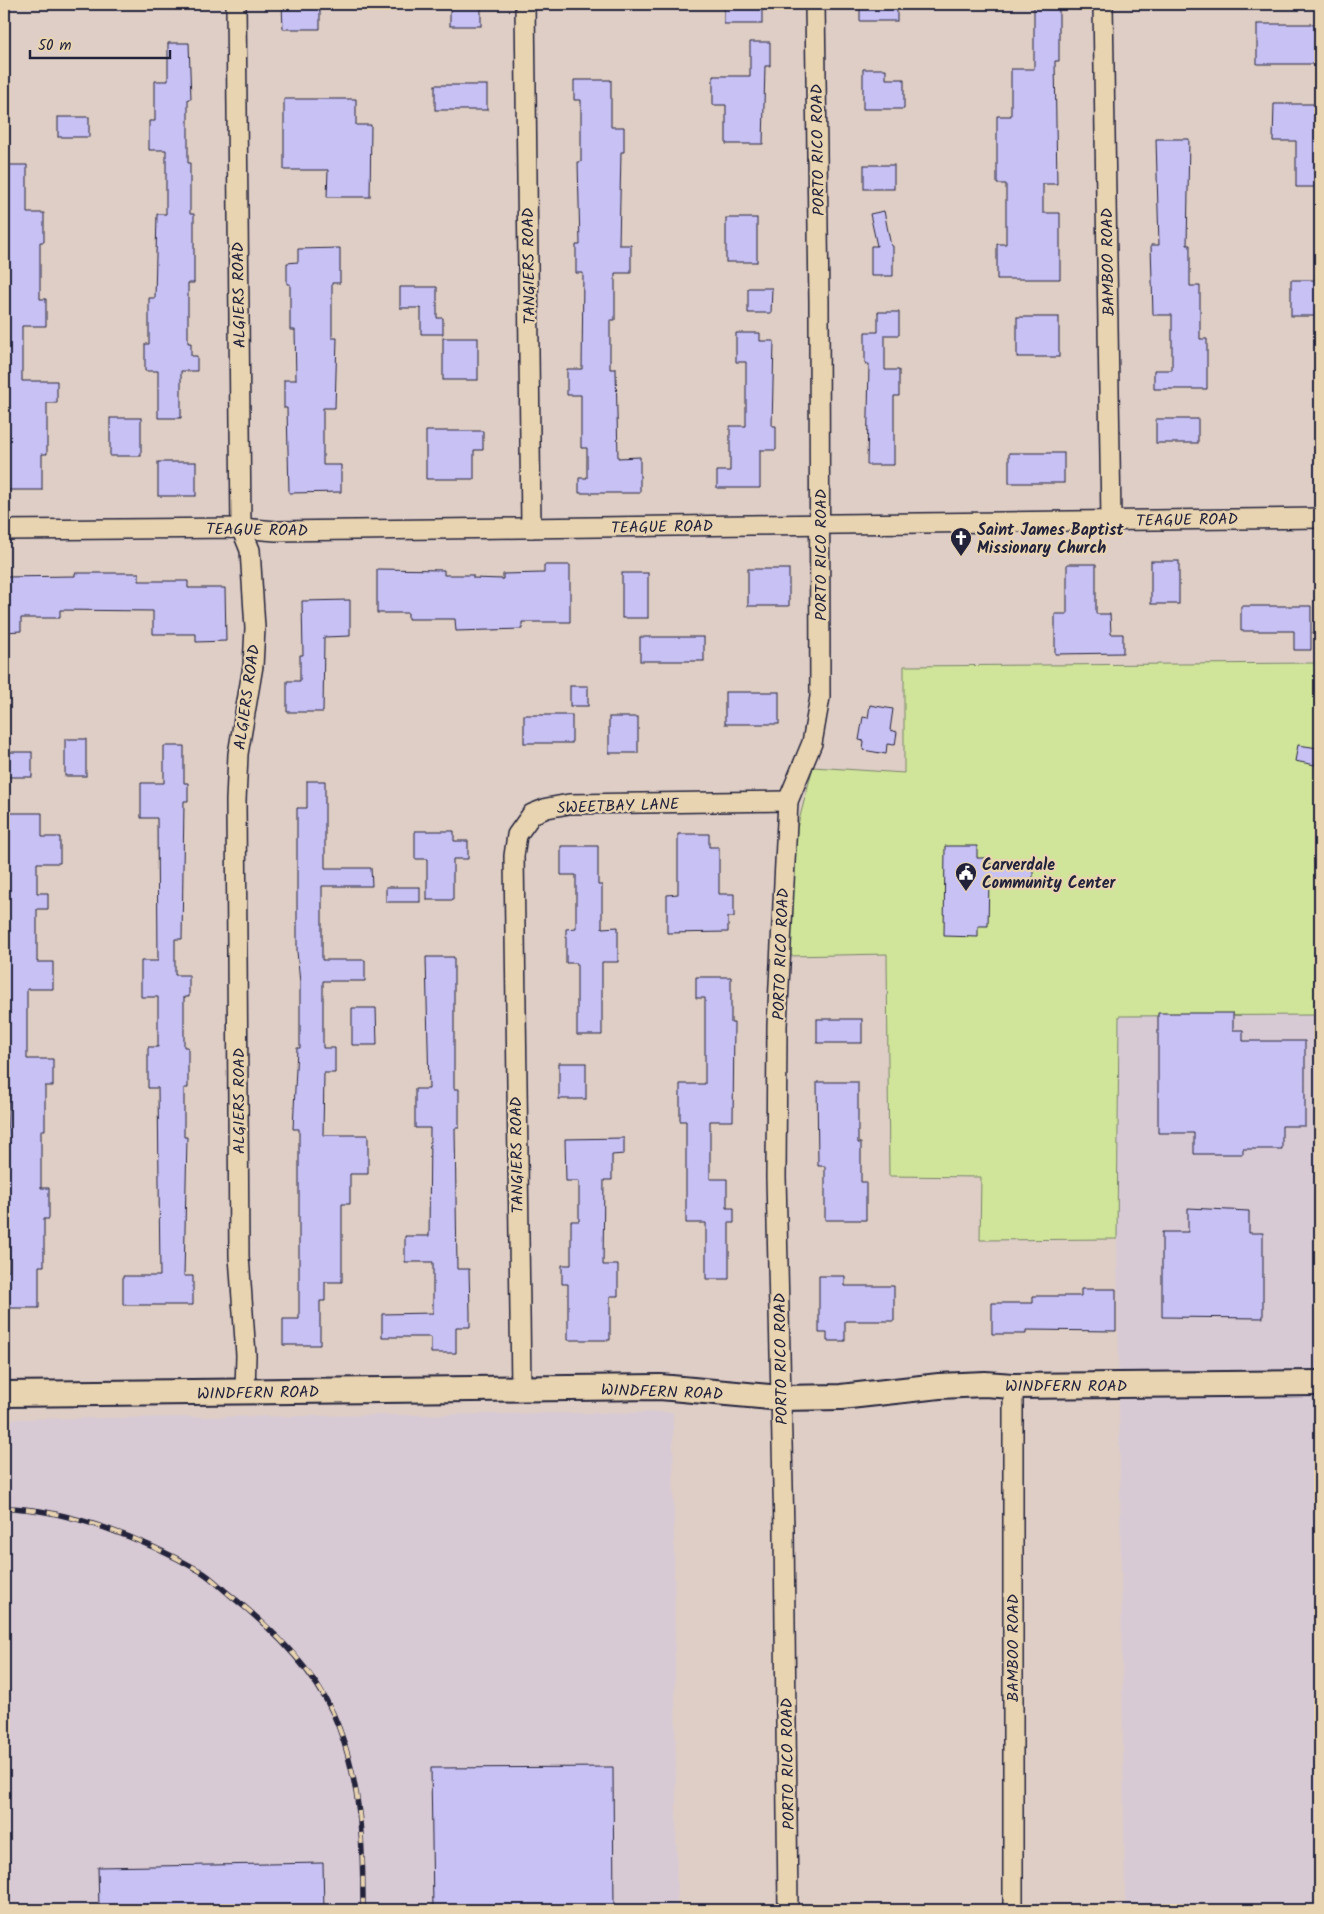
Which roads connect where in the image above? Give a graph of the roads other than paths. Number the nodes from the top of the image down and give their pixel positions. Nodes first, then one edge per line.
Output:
1 (236, 4) edge
2 (525, 4) edge
3 (815, 4) edge
4 (1103, 4) edge
5 (1320, 518) edge
6 (1111, 520) junction
7 (819, 525) junction
8 (241, 528) junction
9 (530, 528) junction
10 (4, 530) edge
11 (788, 801) junction
12 (514, 921) joint
13 (1320, 1383) edge
14 (1013, 1386) junction
15 (521, 1389) junction
16 (245, 1392) junction
17 (4, 1394) edge
18 (781, 1398) junction
19 (788, 1910) edge
20 (1013, 1910) edge

1 - 8 street, ALGIERS ROAD
2 - 9 street, TANGIERS ROAD
3 - 7 street, PORTO RICO ROAD
4 - 6 street, BAMBOO ROAD
5 - 6 street, TEAGUE ROAD
6 - 7 street, TEAGUE ROAD
7 - 9 street, TEAGUE ROAD
7 - 11 street, PORTO RICO ROAD
8 - 9 street, TEAGUE ROAD
8 - 10 street, TEAGUE ROAD
8 - 16 street, ALGIERS ROAD
11 - 12 street, SWEETBAY LANE
11 - 18 street, PORTO RICO ROAD
12 - 15 street, TANGIERS ROAD
13 - 14 street, WINDFERN ROAD
14 - 18 street, WINDFERN ROAD
14 - 20 street, BAMBOO ROAD
15 - 16 street, WINDFERN ROAD
15 - 18 street, WINDFERN ROAD
16 - 17 street, WINDFERN ROAD
18 - 19 street, PORTO RICO ROAD

